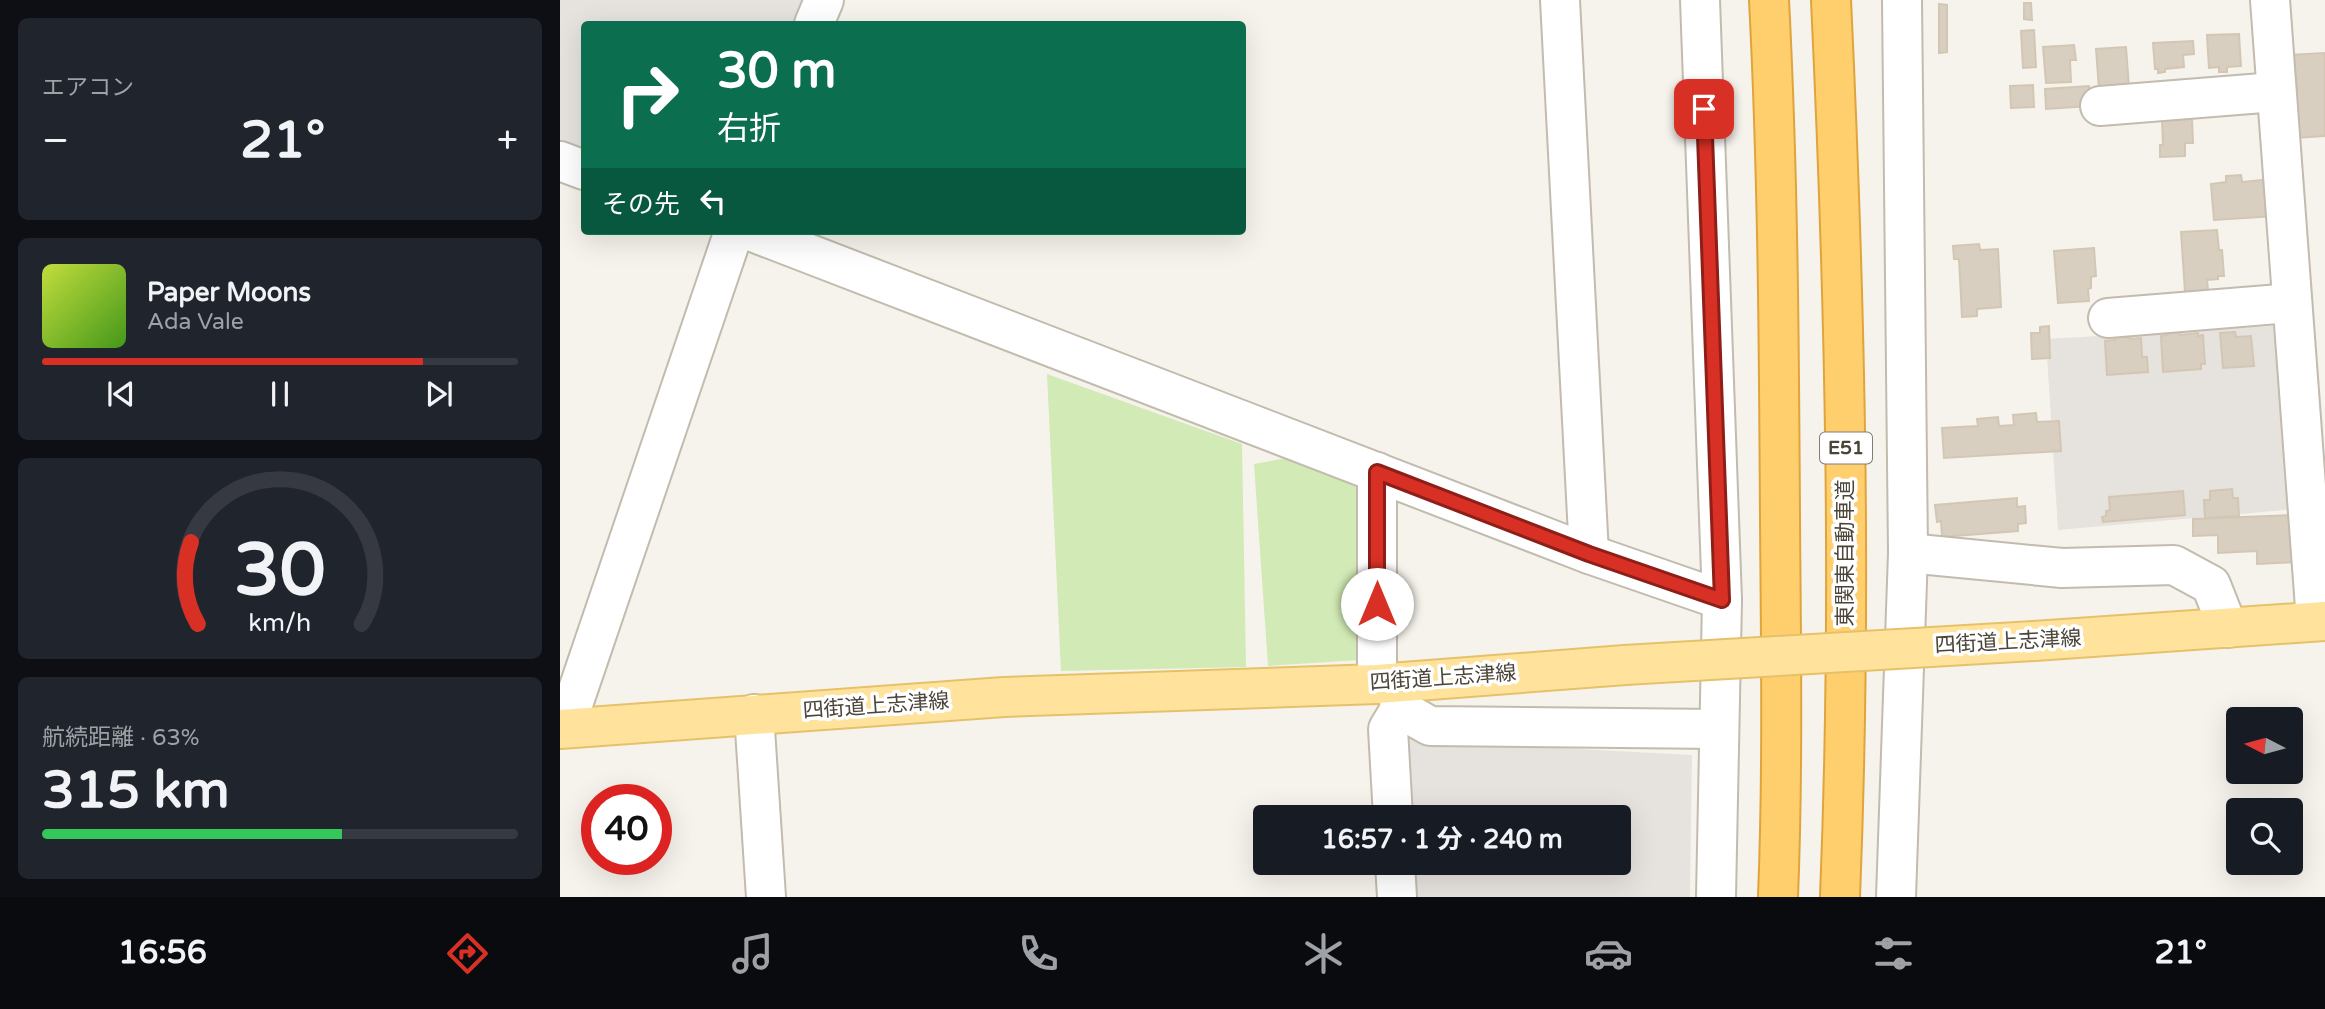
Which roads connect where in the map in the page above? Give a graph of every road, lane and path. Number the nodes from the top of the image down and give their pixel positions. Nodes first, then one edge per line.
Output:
1 (824, 0) edge
2 (1560, 0) edge
3 (1700, 0) edge
4 (1769, 0) edge
5 (1831, 0) edge
6 (1902, 0) edge
7 (2270, 0) edge
8 (815, 21) edge
9 (2275, 92) junction
10 (2100, 106) dead end
11 (560, 160) edge
12 (581, 169) edge
13 (733, 235) edge
14 (760, 235) edge
15 (2291, 303) junction
16 (2108, 317) dead end
17 (1377, 472) junction
18 (1908, 553) junction
19 (1589, 554) junction
20 (1722, 600) junction
21 (2320, 621) edge
22 (2228, 628) junction
23 (1392, 692) junction
24 (754, 714) junction
25 (563, 729) edge
26 (1719, 729) junction
27 (1392, 805) edge
28 (1396, 875) edge
29 (766, 897) edge
30 (1397, 897) edge
31 (1716, 897) edge
32 (1778, 897) edge
33 (1840, 897) edge
34 (1896, 897) edge

1 - 8 street
2 - 19 street
3 - 20 street
4 - 32 highway
5 - 33 highway, 東関東自動車道 / E51
6 - 18 street
7 - 9 street
9 - 10 street
9 - 15 street
11 - 12 street
13 - 25 street
14 - 17 street
15 - 16 street
15 - 21 street
17 - 19 street
17 - 23 street
18 - 22 street
18 - 34 street
19 - 20 street
20 - 26 street
21 - 22 main road, 四街道上志津線
22 - 23 main road, 四街道上志津線, bridge
23 - 24 main road, 四街道上志津線
23 - 26 street
23 - 27 street
24 - 25 main road, 四街道上志津線
24 - 29 street
26 - 31 street
28 - 30 street

